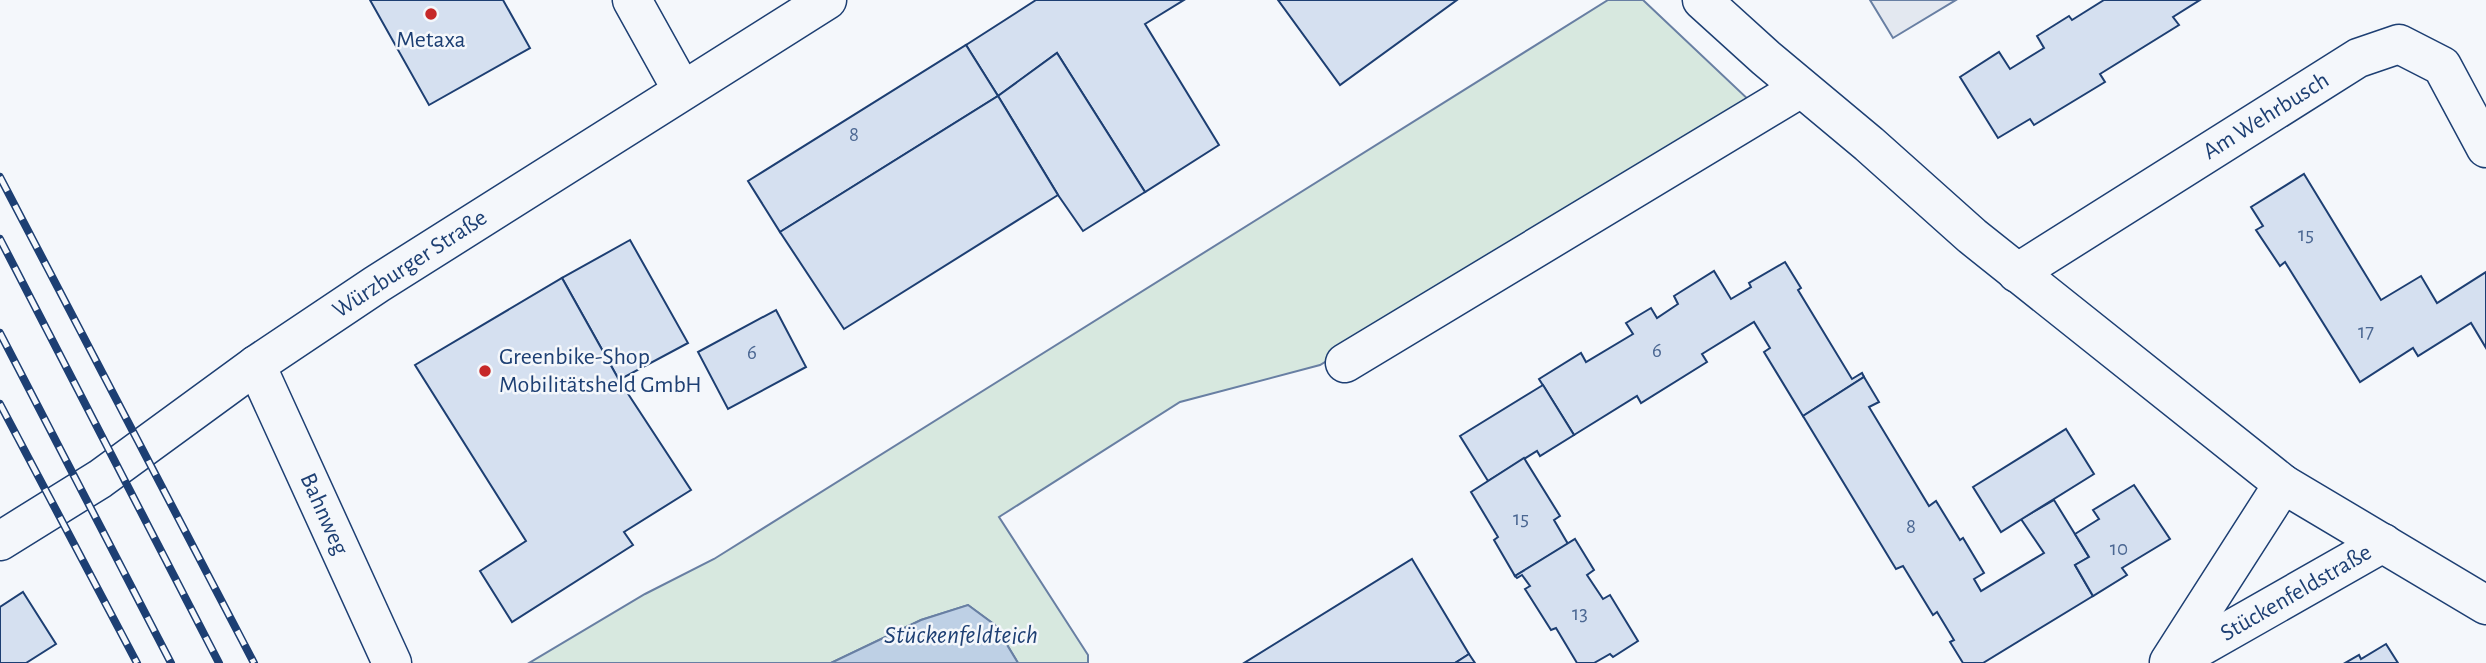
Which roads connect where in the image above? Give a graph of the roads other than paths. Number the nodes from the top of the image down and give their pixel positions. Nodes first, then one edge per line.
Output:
1 (632, 0) edge
2 (827, 0) edge
3 (1702, 0) edge
4 (1801, 88) junction
5 (682, 90) junction
6 (2486, 148) edge
7 (2017, 273) junction
8 (1345, 363) dead end
9 (256, 365) junction
10 (2283, 484) junction
11 (0, 541) edge
12 (2383, 543) junction
13 (2486, 605) edge
14 (392, 663) edge
15 (2170, 663) edge

1 - 5 street
2 - 5 street, Würzburger Straße
3 - 4 street
4 - 7 street
4 - 8 street
5 - 9 street, Würzburger Straße
6 - 7 street, Am Wehrbusch
7 - 10 street
9 - 11 street, Würzburger Straße
9 - 14 street, Bahnweg
10 - 12 street
10 - 15 street, Stückenfeldstraße
12 - 13 street
12 - 15 street, Stückenfeldstraße

